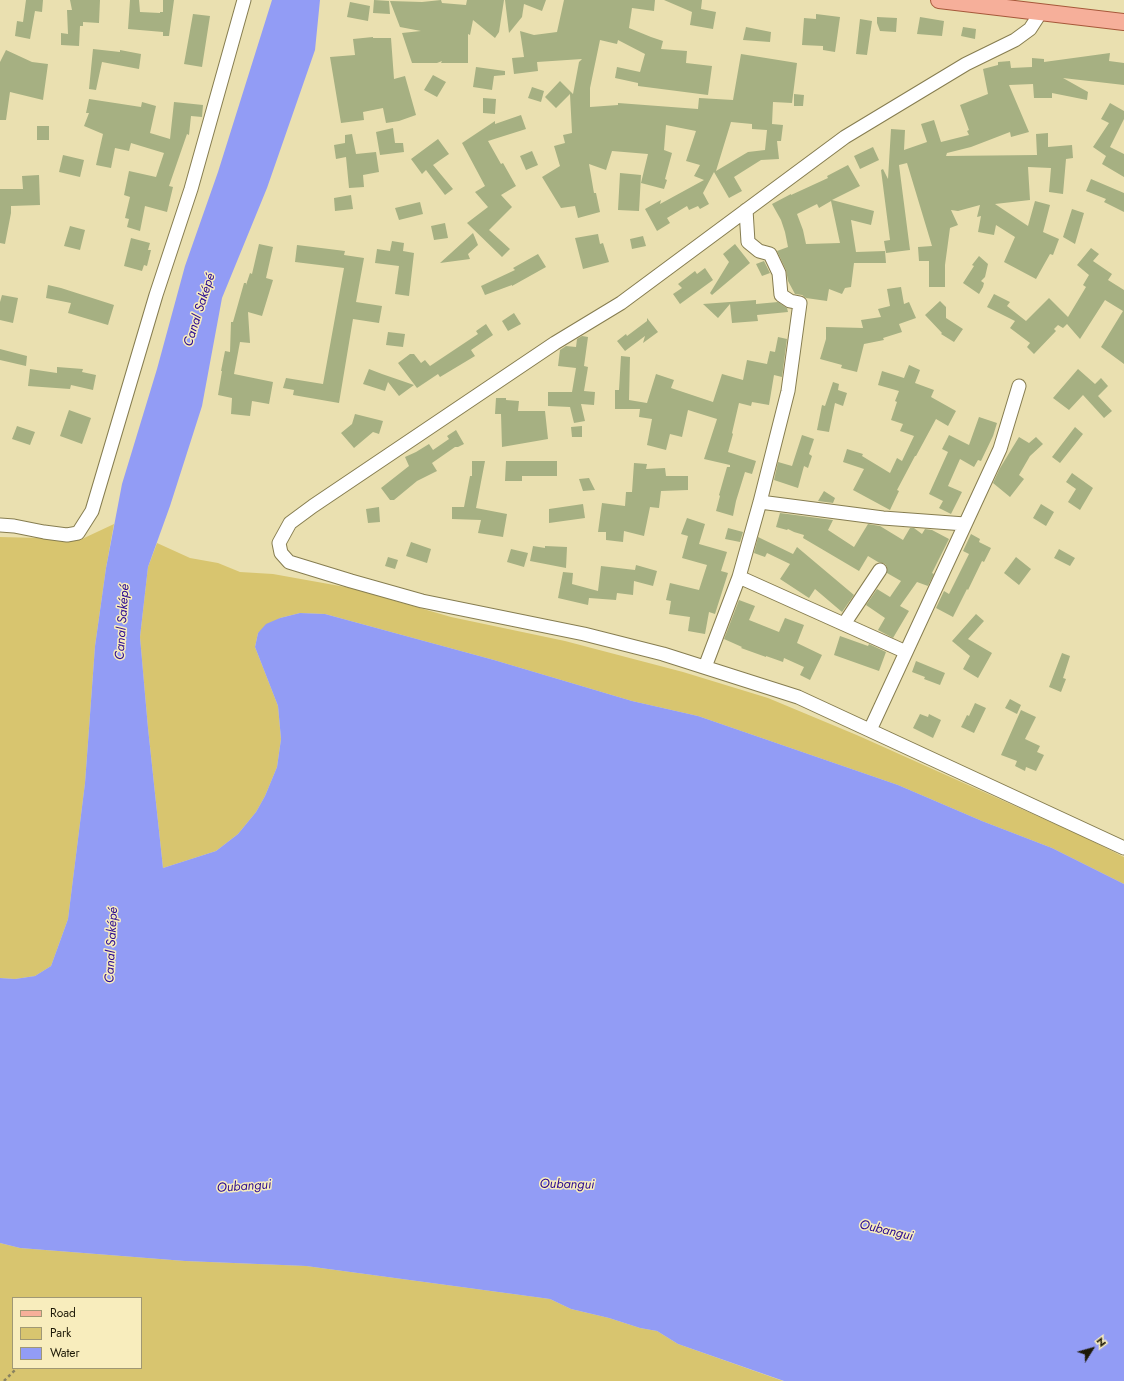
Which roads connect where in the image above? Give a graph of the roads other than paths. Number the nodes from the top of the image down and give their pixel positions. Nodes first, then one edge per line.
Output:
1 (244, 0) edge
2 (939, 0) edge
3 (1041, 12) junction
4 (1124, 22) edge
5 (746, 210) junction
6 (1018, 386) dead end
7 (760, 502) junction
8 (965, 524) junction
9 (0, 525) edge
10 (880, 570) dead end
11 (739, 577) junction
12 (844, 624) junction
13 (906, 652) junction
14 (705, 667) junction
15 (870, 730) junction
16 (1124, 848) edge

1 - 9 street
2 - 3 main road
3 - 4 main road
3 - 5 street
5 - 7 street
5 - 14 street
6 - 8 street
7 - 8 street
7 - 11 street
8 - 13 street
10 - 12 street
11 - 12 street
11 - 14 street
12 - 13 street
13 - 15 street
14 - 15 street
15 - 16 street

